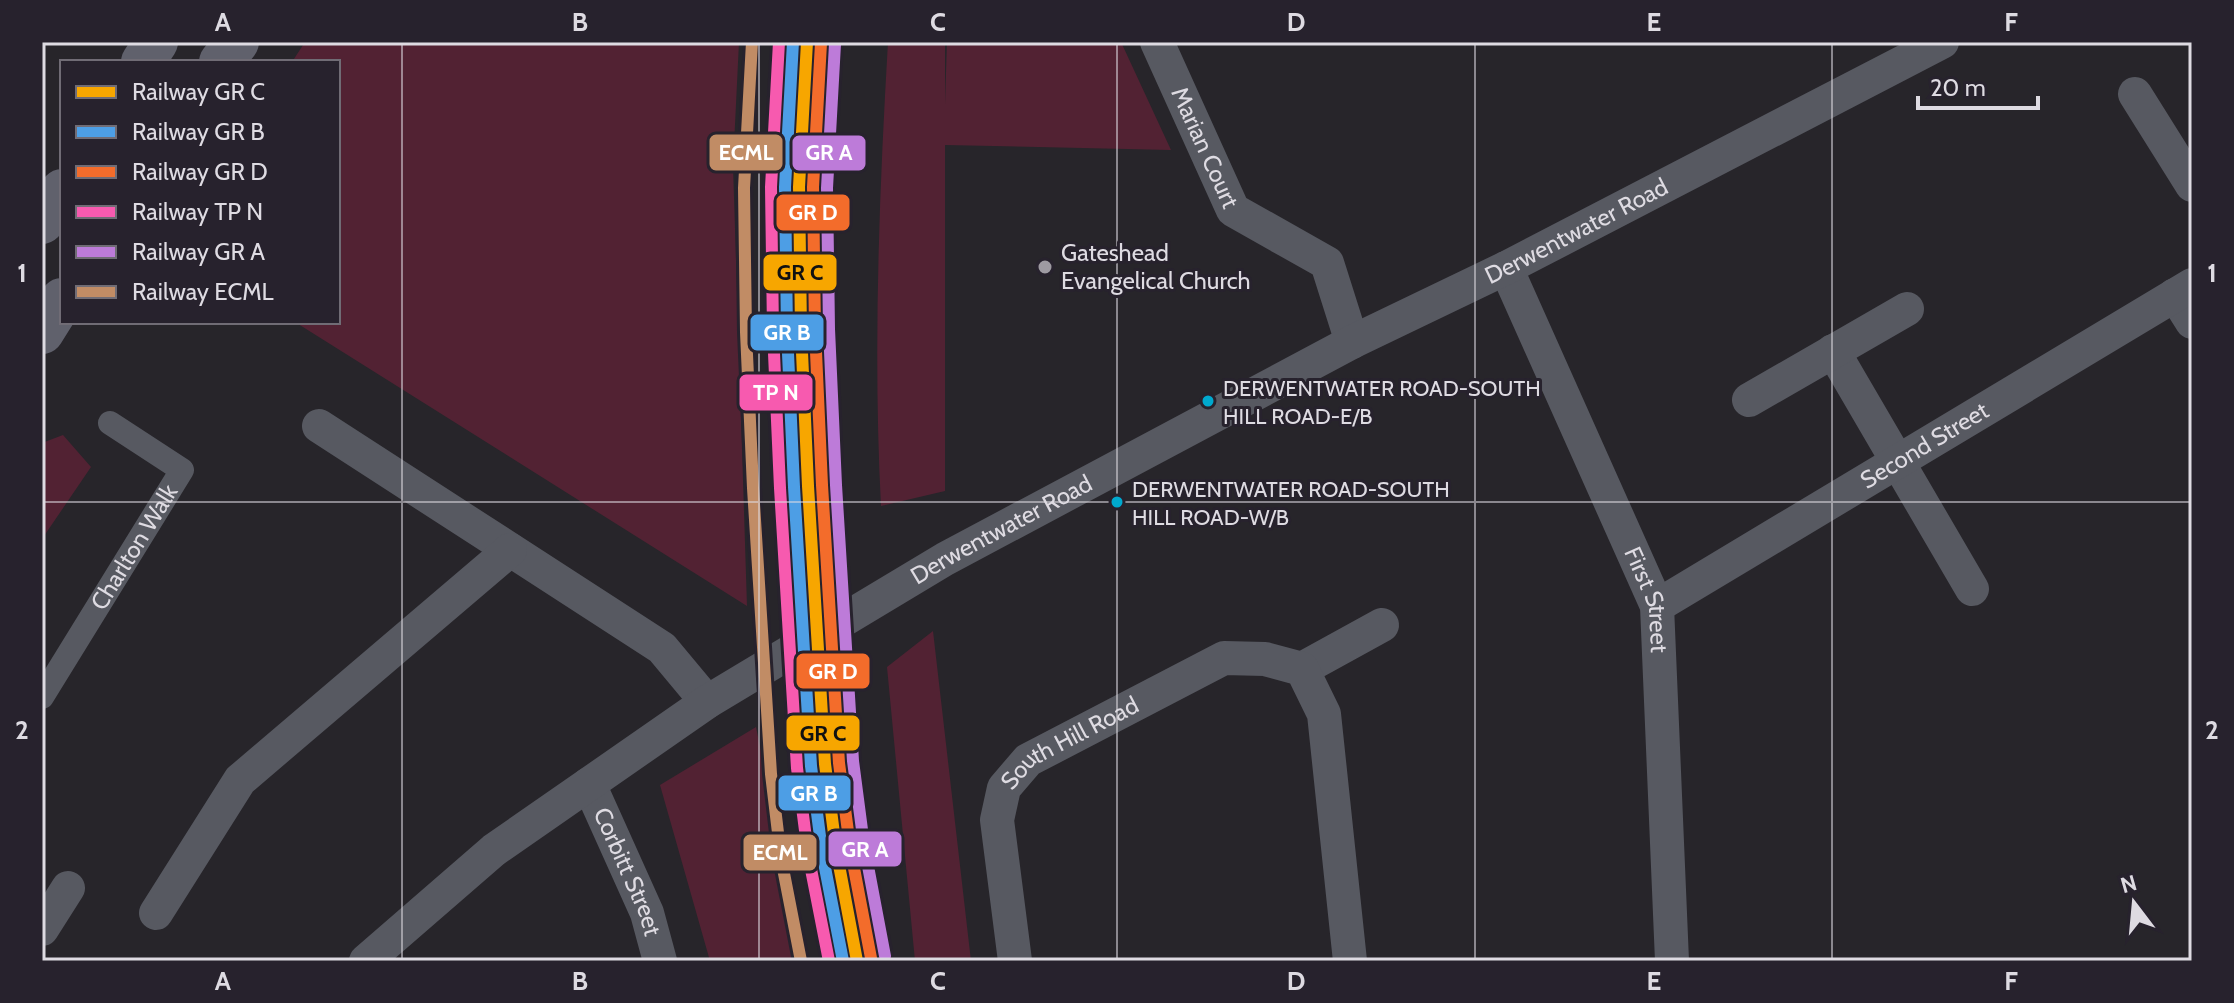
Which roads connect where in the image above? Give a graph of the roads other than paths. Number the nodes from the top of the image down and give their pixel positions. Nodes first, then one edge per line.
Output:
1 (156, 42) edge
2 (222, 42) edge
3 (237, 42) edge
4 (1157, 42) edge
5 (1936, 44) edge
6 (144, 60) edge
7 (211, 60) edge
8 (223, 60) edge
9 (2135, 94) dead end
10 (2192, 185) edge
11 (60, 194) edge
12 (42, 222) edge
13 (1506, 268) junction
14 (2186, 301) edge
15 (60, 303) edge
16 (1907, 309) dead end
17 (42, 332) edge
18 (1352, 342) junction
19 (1833, 351) junction
20 (1749, 400) dead end
21 (110, 423) dead end
22 (319, 426) dead end
23 (1898, 462) junction
24 (510, 550) junction
25 (1972, 589) dead end
26 (1657, 606) junction
27 (1382, 625) dead end
28 (1302, 669) junction
29 (42, 697) edge
30 (707, 702) junction
31 (589, 784) junction
32 (68, 888) dead end
33 (156, 913) dead end
34 (42, 929) edge
35 (366, 961) edge
36 (660, 961) edge
37 (1015, 961) edge
38 (1350, 961) edge
39 (1672, 961) edge

1 - 6 highway
2 - 7 highway
3 - 8 highway
4 - 18 street, Marian Court
5 - 13 street, Derwentwater Road
9 - 10 street
11 - 12 highway
13 - 18 street, Derwentwater Road
13 - 26 street, First Street
14 - 23 street, Second Street
15 - 17 highway
16 - 19 street
18 - 30 street, Derwentwater Road
19 - 20 street
19 - 23 street
21 - 29 street, Charlton Walk
22 - 24 street
23 - 25 street
23 - 26 street, Second Street
24 - 30 street
24 - 33 street
26 - 39 street, First Street
27 - 28 street
28 - 37 street, South Hill Road
28 - 38 street
30 - 31 street, Derwentwater Road
31 - 35 street, Derwentwater Road
31 - 36 street, Corbitt Street
32 - 34 street

